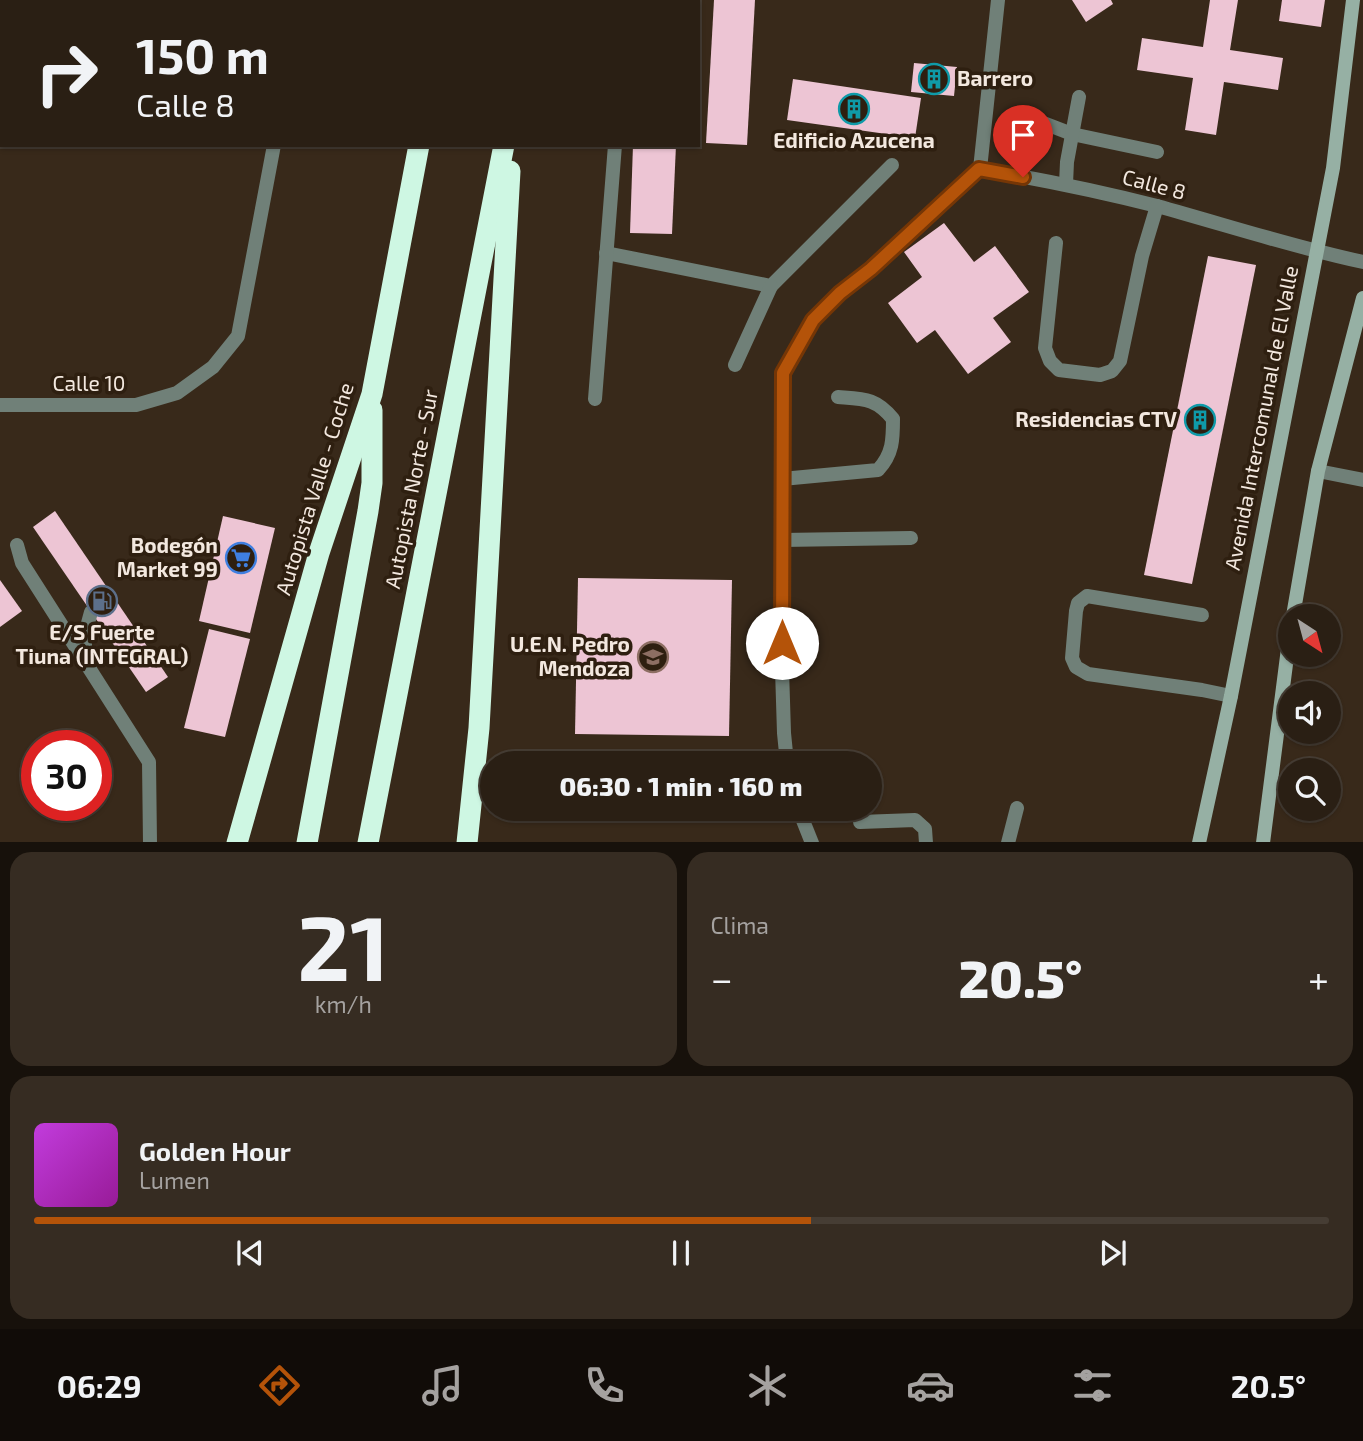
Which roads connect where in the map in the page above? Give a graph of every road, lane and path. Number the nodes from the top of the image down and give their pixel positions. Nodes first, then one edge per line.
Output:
1 (998, 0) edge
2 (1353, 0) edge
3 (1079, 97) dead end
4 (1032, 119) dead end
5 (1072, 134) junction
6 (274, 147) edge
7 (419, 147) edge
8 (504, 147) edge
9 (511, 147) edge
10 (615, 147) edge
11 (1157, 152) dead end
12 (892, 164) dead end
13 (979, 169) junction
14 (1066, 184) junction
15 (1157, 206) junction
16 (1056, 243) dead end
17 (1315, 252) junction
18 (606, 253) junction
19 (1363, 262) edge
20 (771, 286) junction
21 (1363, 298) edge
22 (734, 365) dead end
23 (372, 394) junction
24 (838, 397) dead end
25 (594, 399) dead end
26 (0, 405) edge
27 (1318, 471) junction
28 (782, 480) junction
29 (1363, 480) edge
30 (911, 538) dead end
31 (782, 540) junction
32 (17, 545) dead end
33 (1295, 604) edge
34 (91, 612) dead end
35 (1202, 615) dead end
36 (85, 664) junction
37 (1286, 667) edge
38 (1231, 696) junction
39 (785, 751) edge
40 (1017, 808) dead end
41 (803, 821) edge
42 (860, 822) dead end
43 (150, 842) edge
44 (237, 842) edge
45 (307, 842) edge
46 (368, 842) edge
47 (467, 842) edge
48 (812, 842) edge
49 (926, 842) edge
50 (1008, 842) edge
51 (1199, 842) edge
52 (1264, 842) edge

1 - 13 street
2 - 17 main road, Avenida Intercomunal de El Valle
3 - 5 street
4 - 5 street
5 - 11 street
5 - 14 street
6 - 26 street, Calle 10
7 - 23 highway, Autopista Valle - Coche
8 - 46 highway, Autopista Norte - Sur
9 - 47 highway
10 - 18 street
12 - 20 street
13 - 14 street, Calle 8
13 - 28 street
14 - 15 street, Calle 8
15 - 16 street
15 - 17 street, Calle 8
17 - 19 street, Calle 8
17 - 38 main road, Avenida Intercomunal de El Valle
18 - 20 street
18 - 25 street
20 - 22 street
21 - 27 main road
23 - 44 highway, Autopista Valle - Coche
23 - 45 highway, Autopista Norte - Sur
24 - 28 street
27 - 29 street
27 - 33 main road
28 - 31 street
30 - 31 street
31 - 39 street
32 - 36 street
34 - 36 street
35 - 38 street
36 - 43 street
37 - 52 main road
38 - 51 main road, Avenida Intercomunal de El Valle
40 - 50 street
41 - 48 street
42 - 49 street

